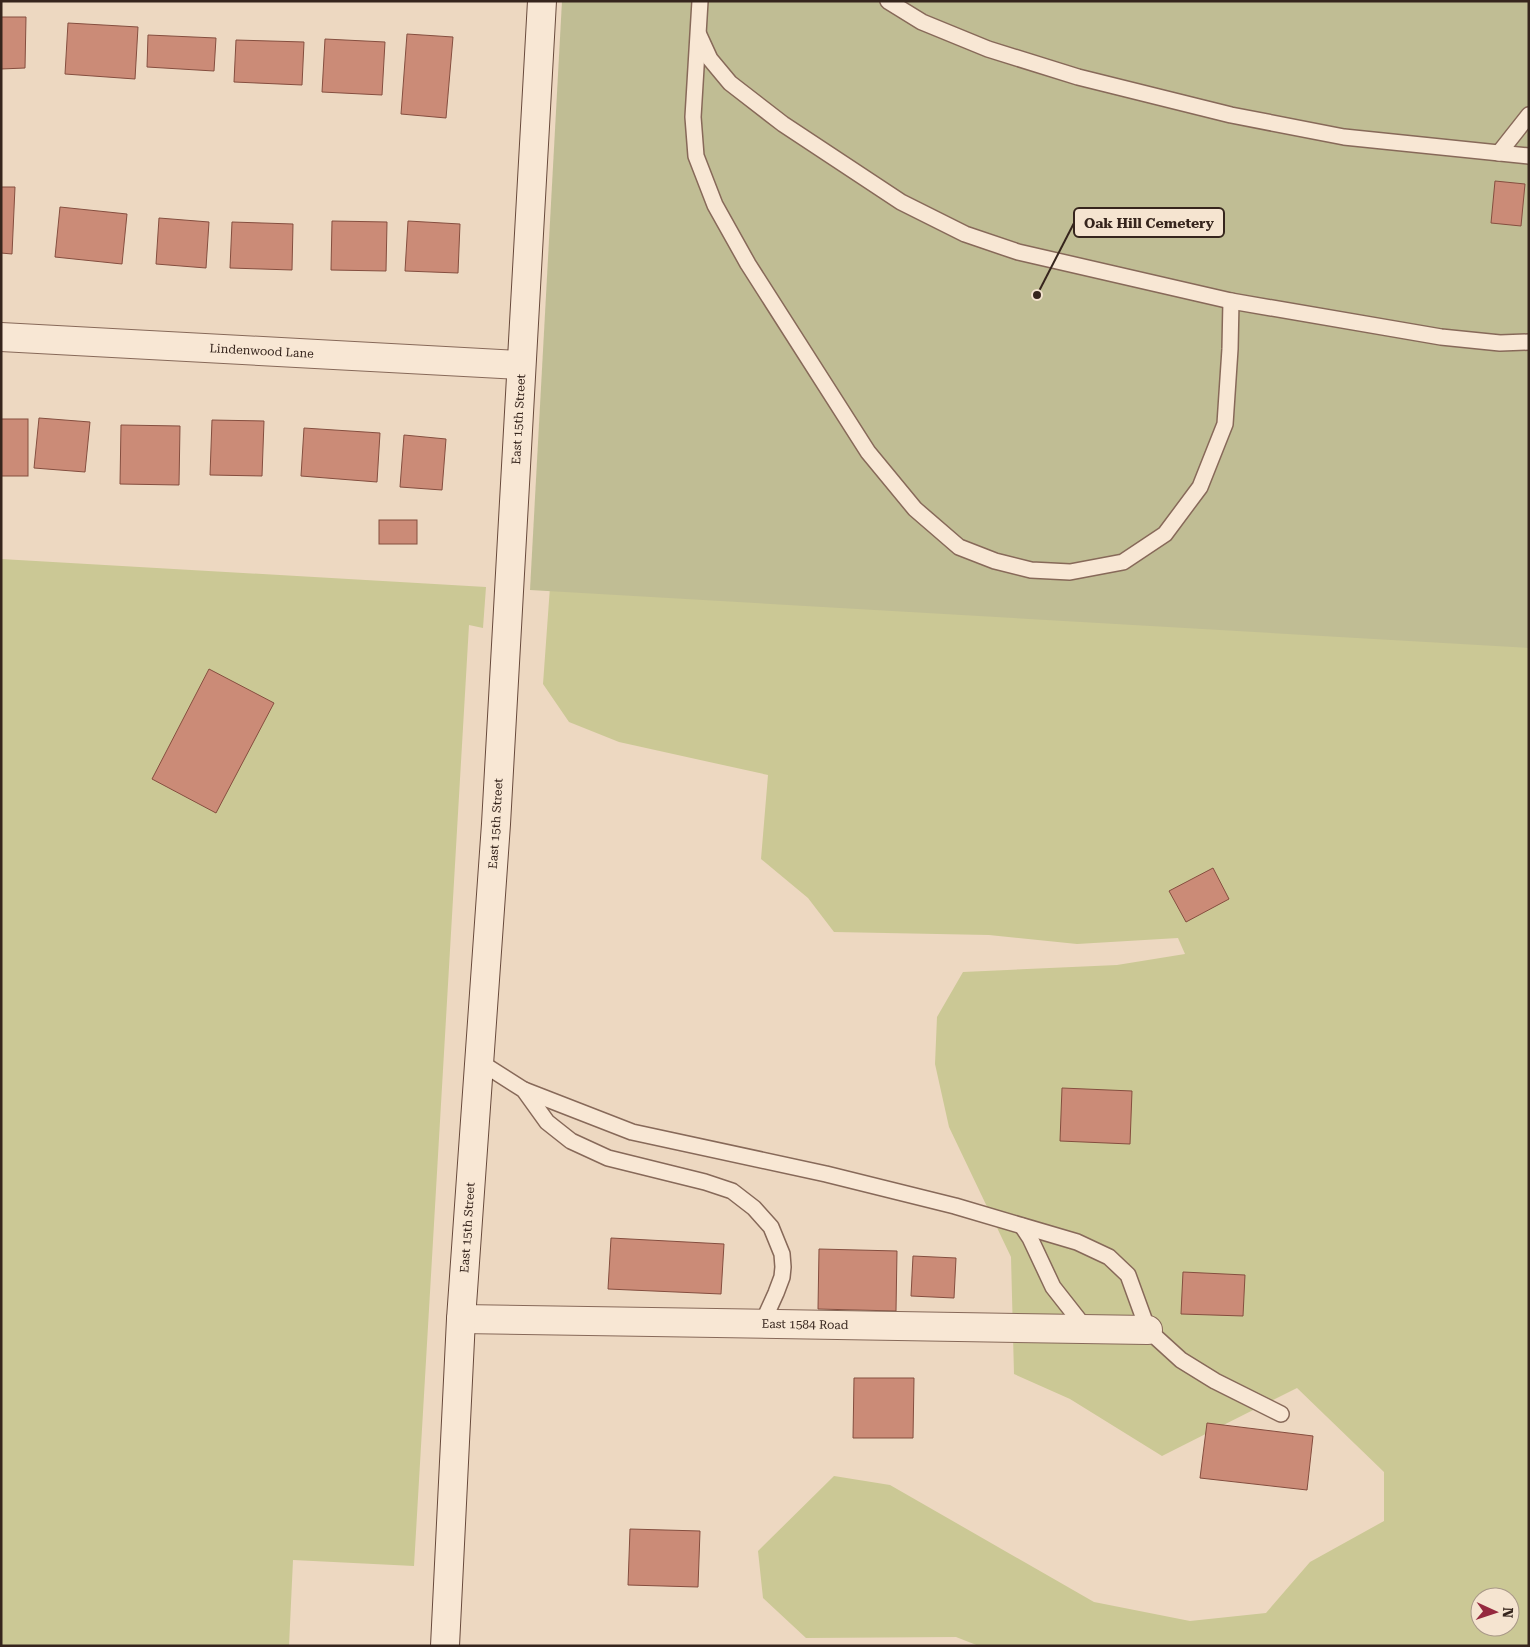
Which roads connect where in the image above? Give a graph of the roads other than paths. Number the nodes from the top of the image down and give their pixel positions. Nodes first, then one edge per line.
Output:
1 (542, 1) edge
2 (700, 1) edge
3 (888, 1) edge
4 (698, 34) junction
5 (1529, 115) edge
6 (1499, 153) junction
7 (1529, 156) edge
8 (1231, 302) junction
9 (1, 337) edge
10 (1529, 342) edge
11 (522, 365) junction
12 (480, 1062) junction
13 (524, 1090) junction
14 (1022, 1226) junction
15 (462, 1319) junction
16 (762, 1324) junction
17 (1086, 1329) junction
18 (1148, 1330) junction
19 (1281, 1414) dead end
20 (445, 1646) edge

1 - 11 main road, East 15th Street
2 - 4 lane
3 - 6 lane
4 - 8 lane
4 - 8 lane
5 - 6 lane
6 - 7 lane
8 - 10 lane
9 - 11 main road, Lindenwood Lane
11 - 12 main road, East 15th Street
12 - 13 lane
12 - 15 main road, East 15th Street
13 - 14 lane
13 - 16 lane
14 - 17 lane
14 - 18 lane
15 - 16 main road, East 1584 Road
15 - 20 main road, East 15th Street
16 - 17 main road, East 1584 Road
17 - 18 main road, East 1584 Road
18 - 19 lane

